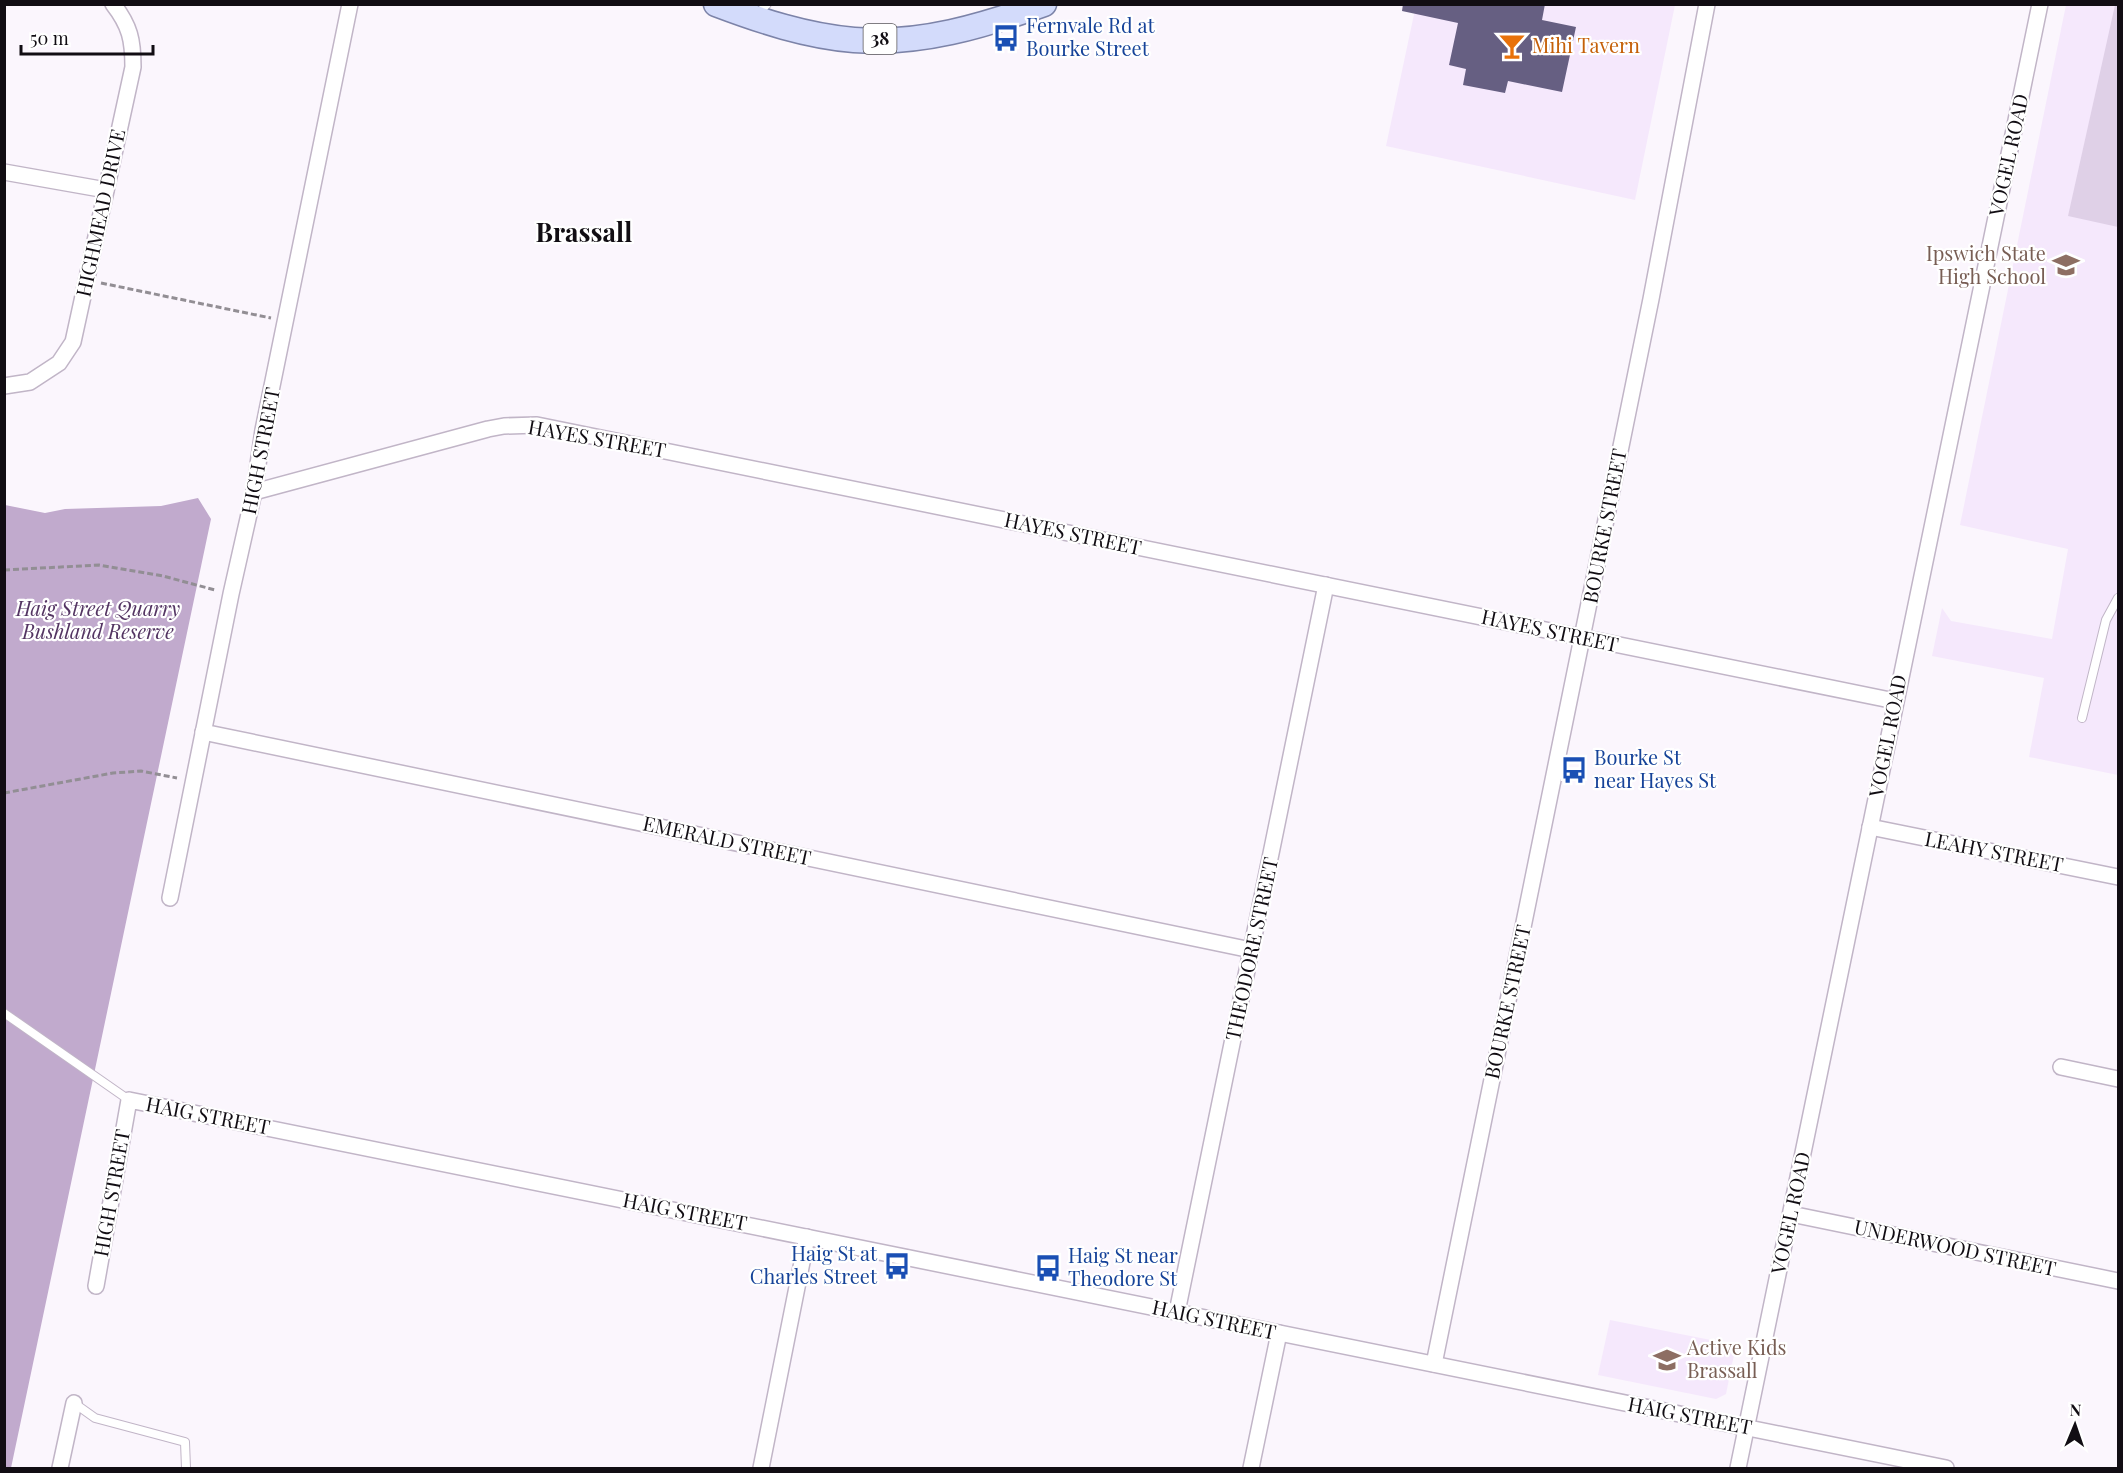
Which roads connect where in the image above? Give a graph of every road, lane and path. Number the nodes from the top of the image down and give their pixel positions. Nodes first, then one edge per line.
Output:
1 (113, 4) edge
2 (350, 4) edge
3 (716, 4) edge
4 (1044, 4) edge
5 (1707, 4) edge
6 (2040, 4) edge
7 (760, 12) edge
8 (4, 172) edge
9 (106, 190) junction
10 (87, 281) junction
11 (276, 319) dead end
12 (4, 386) edge
13 (254, 492) junction
14 (4, 570) edge
15 (1326, 585) junction
16 (231, 594) junction
17 (2118, 598) edge
18 (1582, 638) junction
19 (1895, 701) junction
20 (2082, 718) dead end
21 (203, 732) junction
22 (193, 781) junction
23 (4, 793) edge
24 (1870, 827) junction
25 (2118, 877) edge
26 (170, 897) dead end
27 (1251, 950) junction
28 (6, 1016) edge
29 (2061, 1067) dead end
30 (2118, 1079) edge
31 (129, 1100) junction
32 (1791, 1214) junction
33 (807, 1237) junction
34 (2118, 1281) edge
35 (96, 1286) dead end
36 (1177, 1312) junction
37 (1279, 1333) junction
38 (1434, 1364) junction
39 (74, 1403) joint
40 (1746, 1427) junction
41 (60, 1468) edge
42 (186, 1468) edge
43 (761, 1468) edge
44 (1251, 1468) edge
45 (1738, 1468) edge
46 (1946, 1468) edge

1 - 9 street, HIGHMEAD DRIVE
2 - 13 street, HIGH STREET
3 - 7 main road, 38
4 - 7 main road, 38
5 - 18 street, BOURKE STREET
6 - 19 street, VOGEL ROAD
8 - 9 street
9 - 10 street, HIGHMEAD DRIVE
10 - 11 path
10 - 12 street, HIGHMEAD DRIVE
13 - 15 street, HAYES STREET
13 - 16 street, HIGH STREET
14 - 16 path
15 - 18 street, HAYES STREET
15 - 27 street, THEODORE STREET
16 - 21 street, HIGH STREET
17 - 20 lane
18 - 19 street, HAYES STREET
18 - 38 street, BOURKE STREET
19 - 24 street, VOGEL ROAD
21 - 22 street, HIGH STREET
21 - 27 street, EMERALD STREET
22 - 23 path
22 - 26 street, HIGH STREET
24 - 25 street, LEAHY STREET
24 - 32 street, VOGEL ROAD
27 - 36 street, THEODORE STREET
28 - 31 lane
29 - 30 street
31 - 33 street, HAIG STREET
31 - 35 street, HIGH STREET
32 - 34 street, UNDERWOOD STREET
32 - 40 street, VOGEL ROAD
33 - 36 street, HAIG STREET
33 - 43 street
36 - 37 street, HAIG STREET
37 - 38 street, HAIG STREET
37 - 44 street
38 - 40 street, HAIG STREET
39 - 41 street
39 - 42 lane
40 - 45 street, VOGEL ROAD
40 - 46 street, HAIG STREET

